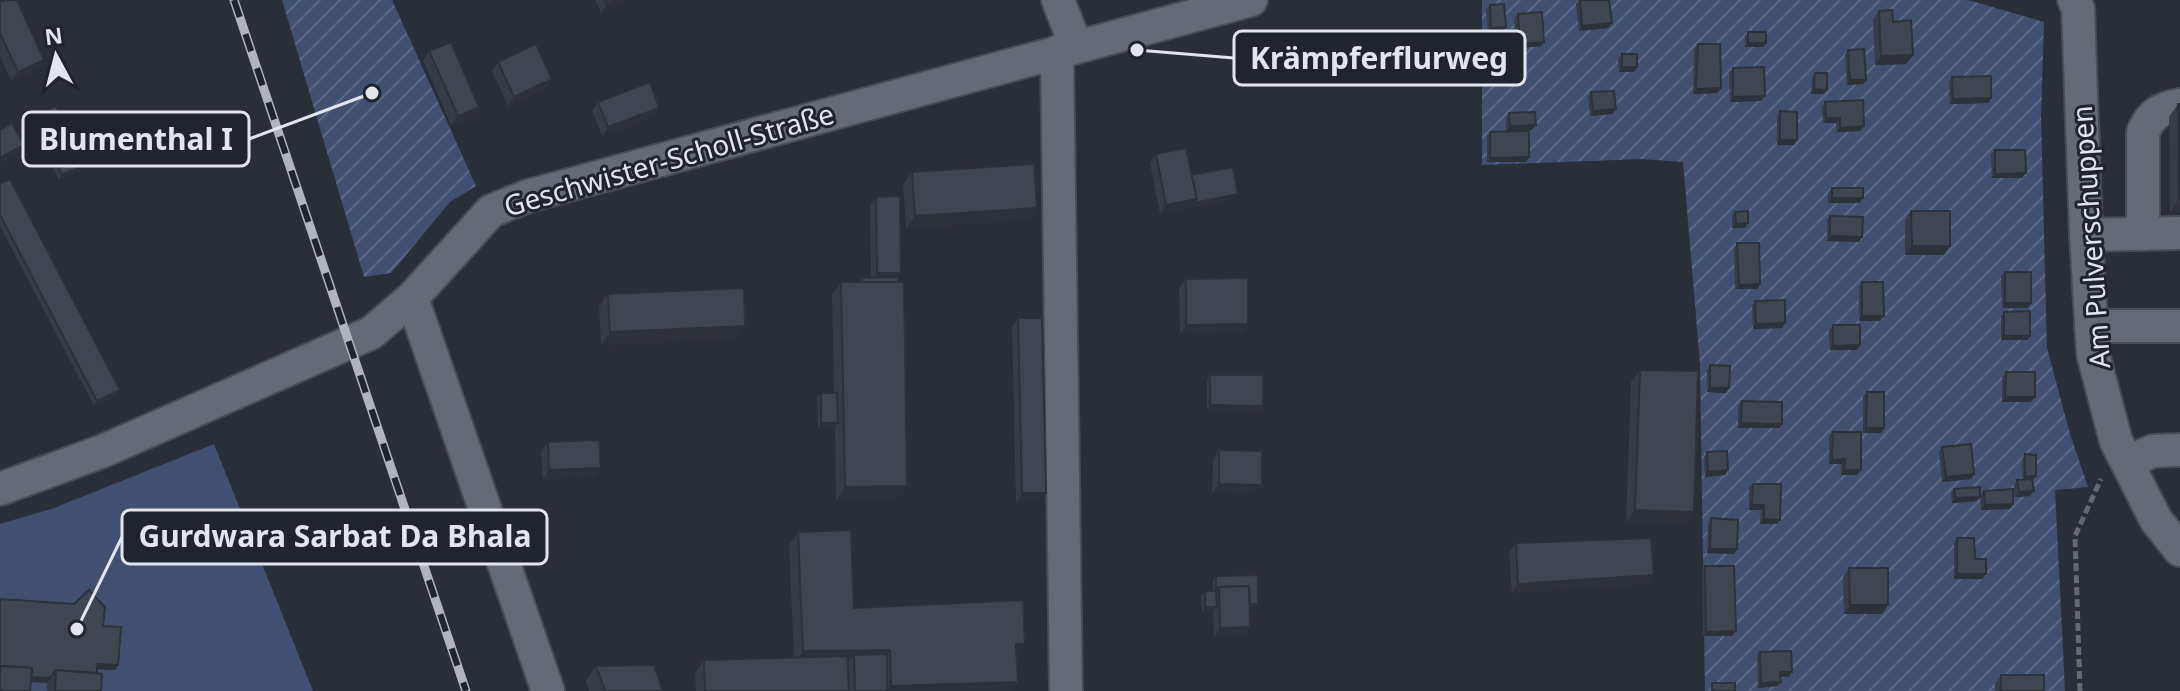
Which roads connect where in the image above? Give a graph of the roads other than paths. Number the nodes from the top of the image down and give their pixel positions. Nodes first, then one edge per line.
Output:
1 (1058, 0) edge
2 (1251, 0) edge
3 (2074, 0) edge
4 (1067, 49) junction
5 (2180, 105) edge
6 (2180, 233) edge
7 (2143, 234) junction
8 (2086, 235) junction
9 (412, 298) junction
10 (2091, 326) junction
11 (2180, 326) edge
12 (2180, 450) edge
13 (2121, 452) junction
14 (0, 489) edge
15 (2180, 550) edge
16 (548, 691) edge
17 (1066, 691) edge

1 - 4 street
2 - 4 street, Geschwister-Scholl-Straße
3 - 8 street, Am Pulverschuppen
4 - 9 street, Geschwister-Scholl-Straße
4 - 17 street
5 - 7 street
6 - 7 street
7 - 8 street
8 - 10 street, Am Pulverschuppen
9 - 14 street, Geschwister-Scholl-Straße
9 - 16 street
10 - 11 street
10 - 13 street, Am Pulverschuppen
12 - 13 street
13 - 15 street, Am Pulverschuppen

